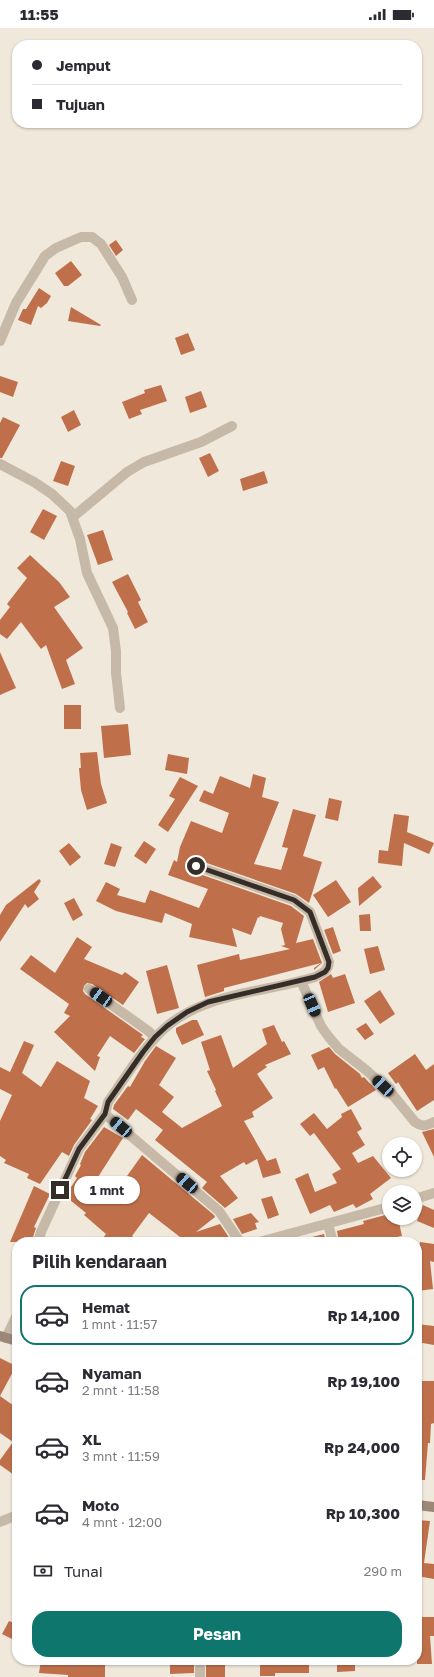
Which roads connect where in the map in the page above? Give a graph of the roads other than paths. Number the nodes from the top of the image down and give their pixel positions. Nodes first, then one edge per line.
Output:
1 (132, 300) dead end
2 (0, 341) edge
3 (232, 426) dead end
4 (0, 464) edge
5 (73, 517) junction
6 (120, 708) dead end
7 (196, 866) dead end
8 (301, 981) junction
9 (89, 989) dead end
10 (155, 1037) junction
11 (105, 1114) junction
12 (434, 1122) edge
13 (434, 1193) edge
14 (422, 1197) edge
15 (382, 1209) edge
16 (328, 1224) junction
17 (40, 1237) edge
18 (237, 1237) edge
19 (278, 1237) edge
20 (332, 1237) edge
21 (12, 1323) edge
22 (3, 1337) edge
23 (422, 1506) edge
24 (434, 1507) edge
25 (12, 1517) edge
26 (0, 1522) edge
27 (200, 1665) edge
28 (200, 1677) edge

1 - 2 street
3 - 5 street
4 - 5 street
5 - 6 street
7 - 8 street
8 - 10 street
8 - 12 street
9 - 10 street
10 - 11 street
11 - 17 street
11 - 18 street
13 - 14 street
15 - 16 street
16 - 19 street
16 - 20 street
21 - 22 street
23 - 24 street
25 - 26 street
27 - 28 street

